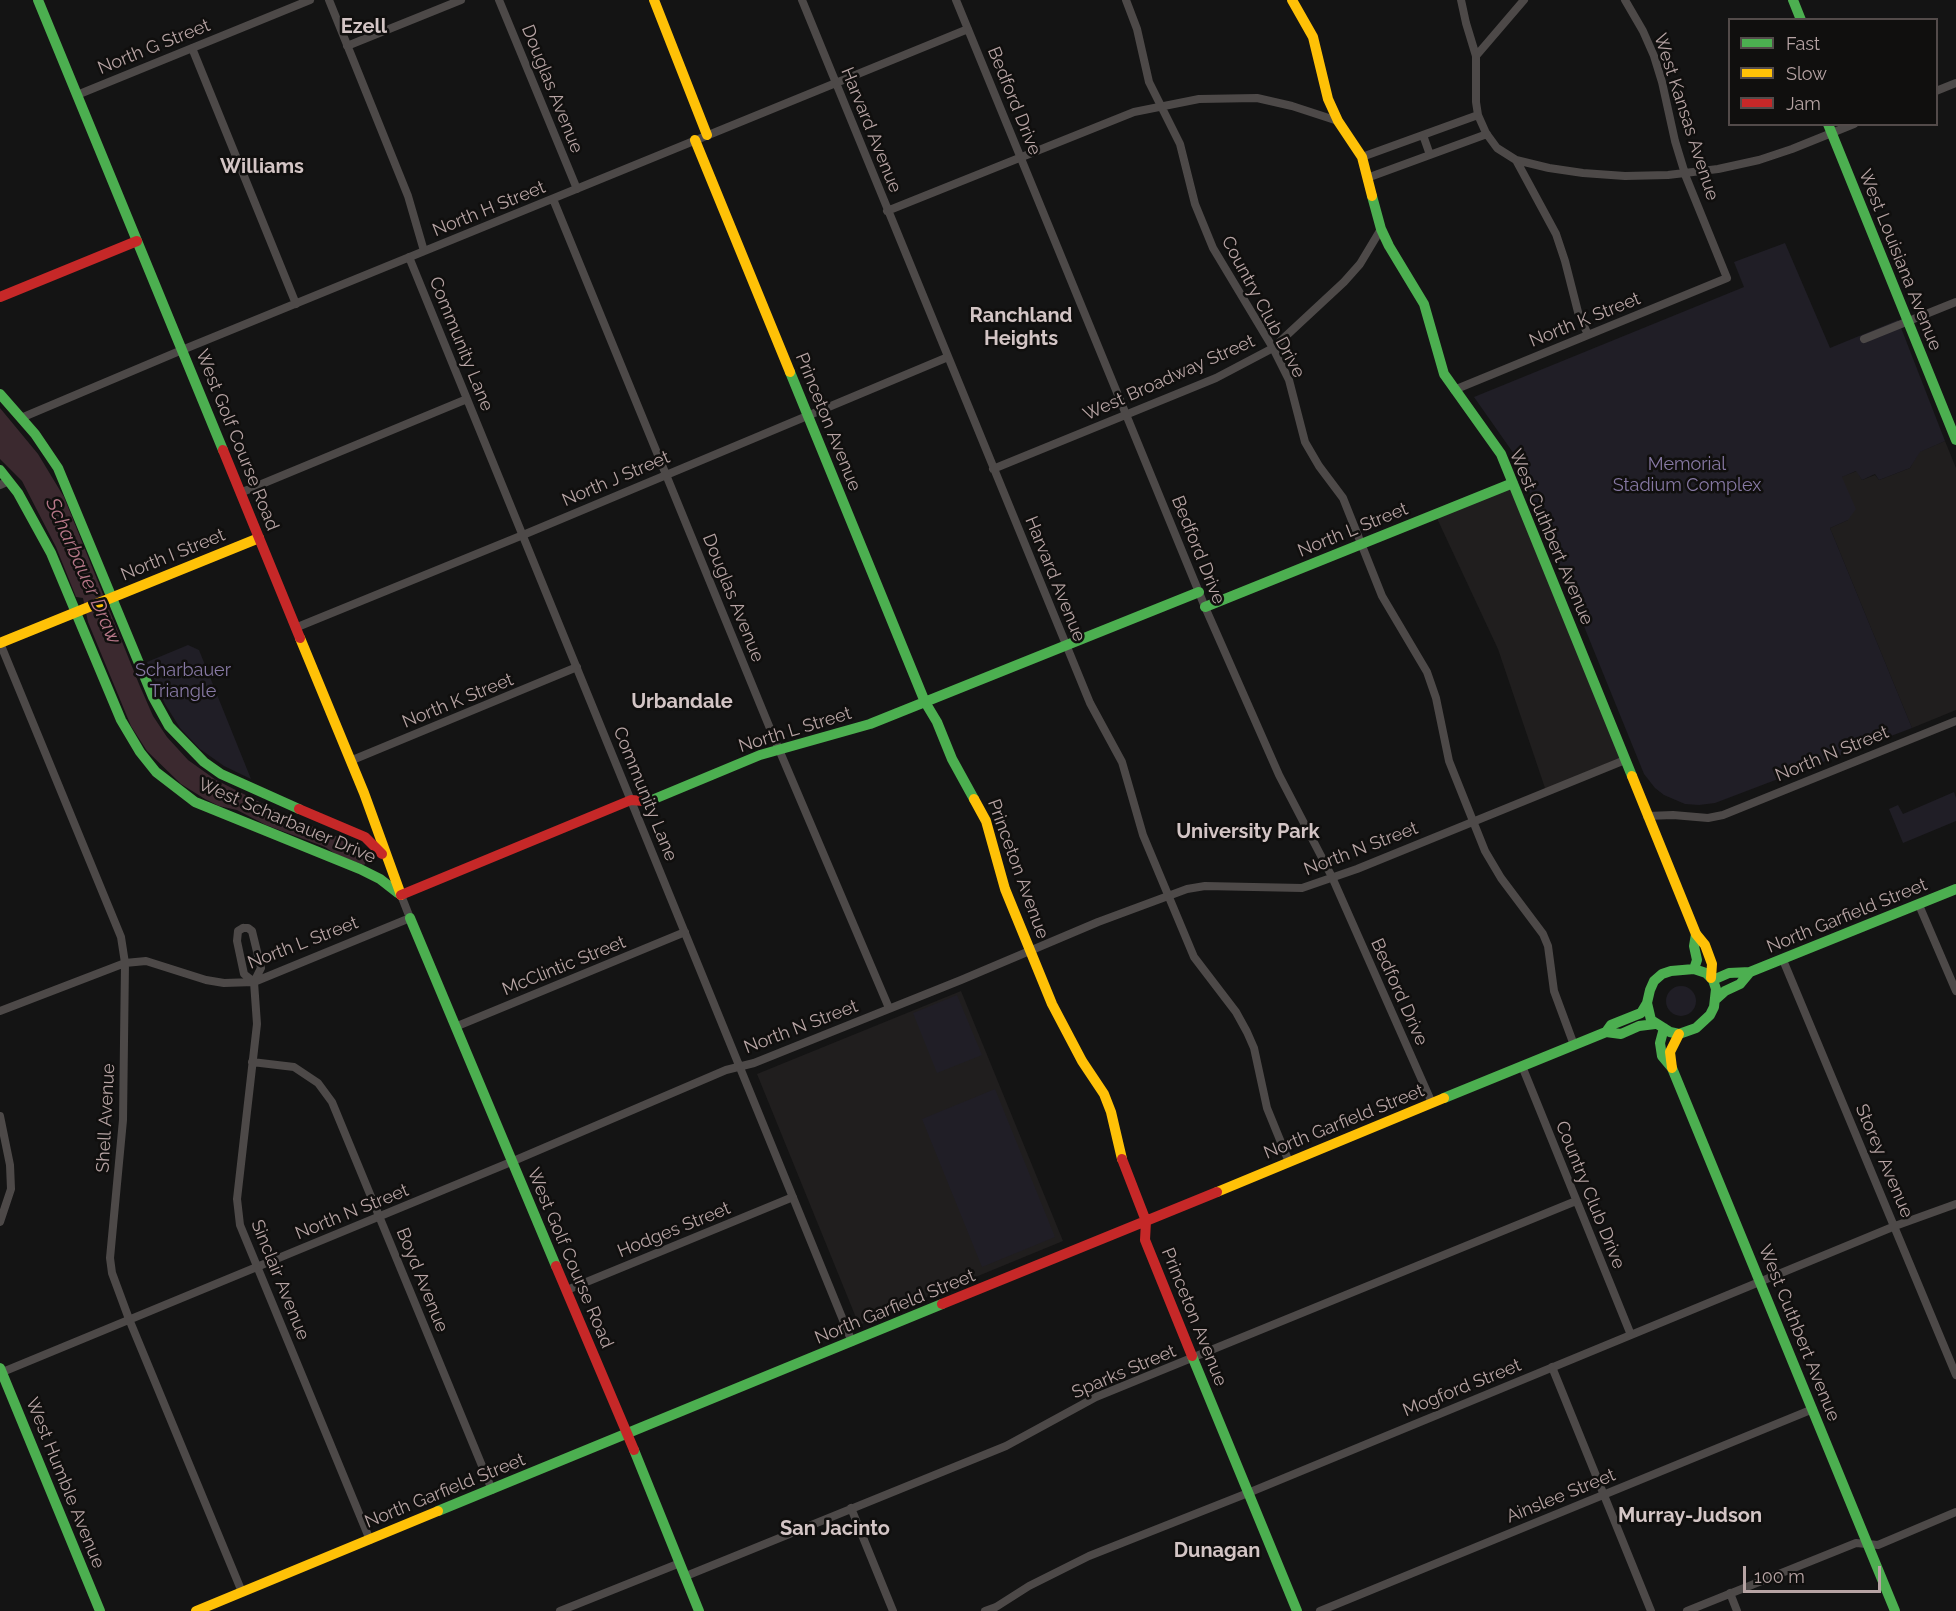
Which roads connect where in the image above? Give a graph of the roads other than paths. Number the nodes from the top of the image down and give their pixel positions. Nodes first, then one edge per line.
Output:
1 (38, 0) edge
2 (310, 0) edge
3 (328, 0) edge
4 (461, 0) edge
5 (499, 0) edge
6 (654, 0) edge
7 (802, 0) edge
8 (956, 0) edge
9 (1126, 0) edge
10 (1292, 0) edge
11 (1461, 0) edge
12 (1524, 0) edge
13 (1625, 0) edge
14 (1793, 0) edge
15 (1800, 18) edge
16 (968, 29) junction
17 (347, 46) junction
18 (192, 48) junction
19 (1476, 56) junction
20 (836, 83) junction
21 (1956, 83) edge
22 (1938, 90) edge
23 (77, 95) junction
24 (1161, 107) junction
25 (1478, 115) junction
26 (1338, 121) junction
27 (1830, 129) edge
28 (1487, 134) junction
29 (707, 135) junction
30 (1423, 135) junction
31 (695, 140) junction
32 (1430, 155) junction
33 (1362, 157) junction
34 (1021, 158) junction
35 (1516, 160) junction
36 (1684, 173) junction
37 (1367, 178) junction
38 (577, 189) junction
39 (553, 199) junction
40 (887, 210) junction
41 (1381, 229) junction
42 (137, 241) junction
43 (424, 251) junction
44 (409, 257) junction
45 (1727, 278) joint
46 (0, 297) edge
47 (1956, 302) edge
48 (296, 304) junction
49 (1908, 322) junction
50 (1588, 335) junction
51 (1864, 339) dead end
52 (1273, 348) junction
53 (182, 350) junction
54 (948, 357) junction
55 (1454, 390) junction
56 (0, 394) edge
57 (467, 399) junction
58 (807, 415) junction
59 (1126, 415) junction
60 (21, 418) junction
61 (1956, 440) edge
62 (993, 469) junction
63 (0, 470) edge
64 (666, 475) junction
65 (4, 483) edge
66 (1513, 483) junction
67 (240, 493) junction
68 (523, 535) junction
69 (259, 538) junction
70 (1361, 544) junction
71 (1199, 592) junction
72 (109, 599) junction
73 (1205, 607) junction
74 (79, 612) junction
75 (295, 628) junction
76 (0, 643) edge
77 (1066, 645) junction
78 (577, 668) junction
79 (925, 702) junction
80 (1956, 721) edge
81 (779, 749) junction
82 (1625, 760) junction
83 (350, 761) junction
84 (631, 800) junction
85 (1647, 816) junction
86 (1473, 821) junction
87 (1332, 877) junction
88 (1956, 890) edge
89 (401, 895) junction
90 (1168, 896) junction
91 (1919, 905) junction
92 (410, 918) junction
93 (685, 932) junction
94 (1696, 934) junction
95 (1030, 950) junction
96 (1783, 960) junction
97 (125, 963) junction
98 (1694, 969) junction
99 (1750, 972) junction
100 (1712, 979) junction
101 (254, 982) junction
102 (1956, 992) edge
103 (1715, 1000) junction
104 (1647, 1003) junction
105 (889, 1008) junction
106 (0, 1011) edge
107 (1660, 1026) junction
108 (455, 1027) junction
109 (1605, 1032) junction
110 (1679, 1034) junction
111 (1574, 1045) junction
112 (252, 1062) junction
113 (740, 1066) junction
114 (1522, 1066) junction
115 (1672, 1068) junction
116 (1432, 1103) junction
117 (0, 1116) edge
118 (511, 1162) junction
119 (1289, 1162) junction
120 (793, 1197) junction
121 (1576, 1201) junction
122 (1956, 1204) edge
123 (379, 1216) junction
124 (1146, 1221) junction
125 (0, 1222) edge
126 (1895, 1226) junction
127 (258, 1266) junction
128 (1761, 1282) junction
129 (567, 1290) junction
130 (129, 1319) junction
131 (1631, 1335) junction
132 (852, 1342) junction
133 (1193, 1359) junction
134 (1552, 1367) junction
135 (1, 1371) edge
136 (1956, 1374) edge
137 (1813, 1409) junction
138 (628, 1434) junction
139 (492, 1490) junction
140 (1248, 1493) junction
141 (1604, 1495) junction
142 (851, 1508) junction
143 (1956, 1512) edge
144 (370, 1540) junction
145 (1868, 1544) junction
146 (680, 1563) junction
147 (686, 1576) junction
148 (242, 1592) junction
149 (1730, 1593) junction
150 (100, 1611) edge
151 (196, 1611) edge
152 (560, 1611) edge
153 (699, 1611) edge
154 (892, 1611) edge
155 (985, 1611) edge
156 (1297, 1611) edge
157 (1320, 1611) edge
158 (1651, 1611) edge
159 (1687, 1611) edge
160 (1737, 1611) edge
161 (1895, 1611) edge

1 - 23 street, West Golf Course Road
2 - 18 street, North G Street
3 - 17 street
4 - 17 street
5 - 38 street, Douglas Avenue
6 - 29 street
7 - 20 street, Harvard Avenue
8 - 16 street, Bedford Drive
9 - 24 street, Country Club Drive
10 - 26 street, West Cuthbert Avenue
11 - 19 street
12 - 19 street
13 - 36 street, West Kansas Avenue
14 - 15 street
16 - 20 street, North H Street
16 - 34 street, Bedford Drive
17 - 43 street
18 - 23 street, North G Street
18 - 48 street
19 - 25 street
20 - 29 street, North H Street
20 - 40 street, Harvard Avenue
21 - 22 street
23 - 42 street, West Golf Course Road
24 - 26 street
24 - 34 street
24 - 52 street, Country Club Drive
25 - 28 street
25 - 30 street
26 - 33 street, West Cuthbert Avenue
27 - 36 street
27 - 49 street, West Louisiana Avenue
28 - 32 street
28 - 35 street
29 - 31 street, North H Street
30 - 32 street
30 - 33 street
31 - 38 street, North H Street
31 - 58 street, Princeton Avenue
32 - 37 street
33 - 37 street, West Cuthbert Avenue
34 - 40 street
34 - 59 street, Bedford Drive
35 - 36 street
35 - 50 street
36 - 45 street, West Kansas Avenue
37 - 41 street, West Cuthbert Avenue
38 - 39 street, North H Street
39 - 43 street, North H Street
39 - 64 street, Douglas Avenue
40 - 54 street, Harvard Avenue
41 - 52 street, West Broadway Street
41 - 55 street, West Cuthbert Avenue
42 - 46 street
42 - 53 street, West Golf Course Road
43 - 44 street, North H Street
44 - 48 street, North H Street
44 - 57 street, Community Lane
45 - 50 street, North K Street
47 - 49 street
48 - 53 street, North H Street
49 - 51 street
49 - 61 street, West Louisiana Avenue
50 - 55 street, North K Street
52 - 59 street, West Broadway Street
52 - 70 street, Country Club Drive
53 - 60 street, North H Street
53 - 67 street, West Golf Course Road
54 - 58 street, North J Street
54 - 62 street, Harvard Avenue
55 - 66 street, West Cuthbert Avenue
56 - 60 street, West Scharbauer Drive
57 - 67 street
57 - 68 street, Community Lane
58 - 64 street, North J Street
58 - 79 street, Princeton Avenue
59 - 62 street, West Broadway Street
59 - 71 street, Bedford Drive
60 - 72 street, West Scharbauer Drive
62 - 77 street, Harvard Avenue
63 - 65 street, West Scharbauer Drive
64 - 68 street, North J Street
64 - 81 street, Douglas Avenue
65 - 74 street, West Scharbauer Drive
66 - 70 street, North L Street
66 - 82 street, West Cuthbert Avenue
67 - 69 street, West Golf Course Road
68 - 75 street, North J Street
68 - 78 street, Community Lane
69 - 72 street, North I Street
69 - 75 street, West Golf Course Road
70 - 73 street, North L Street
70 - 86 street, Country Club Drive
71 - 73 street, Bedford Drive
71 - 77 street, North L Street
72 - 74 street, North I Street
72 - 89 street, West Scharbauer Drive
73 - 87 street, Bedford Drive
74 - 76 street, North I Street
74 - 89 street, West Scharbauer Drive
75 - 83 street, West Golf Course Road
76 - 97 street, Shell Avenue
77 - 79 street, North L Street
77 - 90 street, Harvard Avenue
78 - 83 street, North K Street
78 - 84 street, Community Lane
79 - 81 street, North L Street
79 - 95 street, Princeton Avenue
80 - 85 street, North N Street
81 - 84 street, North L Street
81 - 105 street, Douglas Avenue
82 - 85 street, West Cuthbert Avenue
82 - 86 street, North N Street
83 - 89 street, West Golf Course Road
84 - 89 street, North L Street
84 - 93 street, Community Lane
85 - 94 street, West Cuthbert Avenue
86 - 87 street, North N Street
86 - 111 street, Country Club Drive
87 - 90 street, North N Street
87 - 116 street, Bedford Drive
88 - 91 street, North Garfield Street
89 - 92 street
90 - 95 street, North N Street
90 - 119 street, Harvard Avenue
91 - 96 street, North Garfield Street
91 - 102 street
92 - 101 street, North L Street
92 - 108 street, West Golf Course Road
93 - 108 street, McClintic Street
93 - 113 street, Community Lane
94 - 98 street, West Cuthbert Avenue
94 - 100 street, West Cuthbert Avenue
95 - 105 street, North N Street
95 - 124 street, Princeton Avenue
96 - 99 street, North Garfield Street
96 - 126 street, Storey Avenue
97 - 101 street, North L Street
97 - 106 street, North L Street
97 - 130 street, Shell Avenue
98 - 100 street
98 - 104 street
99 - 100 street
99 - 103 street
100 - 103 street
101 - 101 street
101 - 112 street, Sinclair Avenue
103 - 110 street
104 - 107 street
104 - 109 street
105 - 113 street, North N Street
107 - 109 street
107 - 110 street
107 - 115 street, West Cuthbert Avenue
108 - 118 street, West Golf Course Road
109 - 111 street, North Garfield Street
110 - 115 street
111 - 114 street, North Garfield Street
112 - 123 street, Boyd Avenue
112 - 127 street, Sinclair Avenue
113 - 118 street, North N Street
113 - 120 street, Community Lane
114 - 116 street, North Garfield Street
114 - 121 street, Country Club Drive
115 - 128 street, West Cuthbert Avenue
116 - 119 street, North Garfield Street
117 - 125 street
118 - 123 street, North N Street
118 - 129 street, West Golf Course Road
119 - 124 street, North Garfield Street
120 - 129 street, Hodges Street
120 - 132 street, Community Lane
121 - 131 street, Country Club Drive
121 - 133 street, Sparks Street
122 - 126 street, Mogford Street
123 - 127 street, North N Street
123 - 139 street, Boyd Avenue
124 - 132 street, North Garfield Street
124 - 133 street, Princeton Avenue
126 - 128 street, Mogford Street
126 - 136 street, Storey Avenue
127 - 130 street, North N Street
127 - 144 street, Sinclair Avenue
128 - 131 street, Mogford Street
128 - 137 street, West Cuthbert Avenue
129 - 138 street, West Golf Course Road
130 - 135 street, North N Street
130 - 148 street, Shell Avenue
131 - 134 street, Mogford Street
132 - 138 street, North Garfield Street
133 - 140 street, Princeton Avenue
133 - 142 street, Sparks Street
134 - 140 street, Mogford Street
134 - 141 street
135 - 150 street, West Humble Avenue
137 - 141 street, Ainslee Street
137 - 145 street, West Cuthbert Avenue
138 - 139 street, North Garfield Street
138 - 146 street, West Golf Course Road
139 - 144 street, North Garfield Street
140 - 155 street, Mogford Street
140 - 156 street, Princeton Avenue
141 - 157 street, Ainslee Street
141 - 158 street
142 - 147 street, Sparks Street
142 - 154 street
143 - 145 street
144 - 148 street, North Garfield Street
145 - 149 street
145 - 161 street, West Cuthbert Avenue
146 - 147 street, West Golf Course Road
146 - 152 street
147 - 153 street, West Golf Course Road
148 - 151 street, North Garfield Street
149 - 159 street
149 - 160 street

